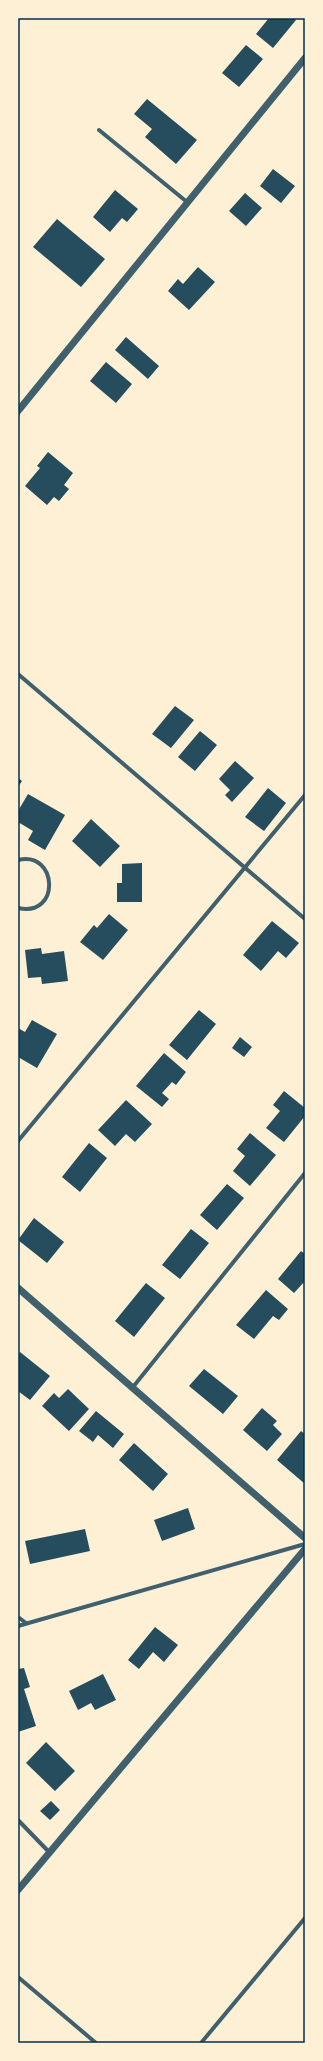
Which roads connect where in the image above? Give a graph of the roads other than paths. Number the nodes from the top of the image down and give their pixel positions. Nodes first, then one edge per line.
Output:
1 (305, 58) edge
2 (99, 130) dead end
3 (187, 202) junction
4 (18, 411) edge
5 (18, 674) edge
6 (305, 795) edge
7 (18, 860) edge
8 (246, 868) junction
9 (18, 908) edge
10 (305, 919) edge
11 (18, 1141) edge
12 (305, 1173) edge
13 (18, 1288) edge
14 (134, 1387) junction
15 (305, 1538) edge
16 (305, 1544) edge
17 (305, 1549) edge
18 (18, 1616) edge
19 (26, 1623) junction
20 (18, 1626) edge
21 (18, 1820) edge
22 (49, 1852) junction
23 (18, 1890) edge
24 (305, 1918) edge
25 (18, 1977) edge
26 (96, 2043) edge
27 (201, 2043) edge

1 - 3 street
2 - 3 street
3 - 4 street
5 - 8 street
6 - 8 street
7 - 9 street
8 - 10 street
8 - 11 street
12 - 14 street
13 - 14 street
14 - 15 street
16 - 19 street
17 - 22 street
18 - 19 street
19 - 20 street
21 - 22 street
22 - 23 street
24 - 27 street
25 - 26 street

